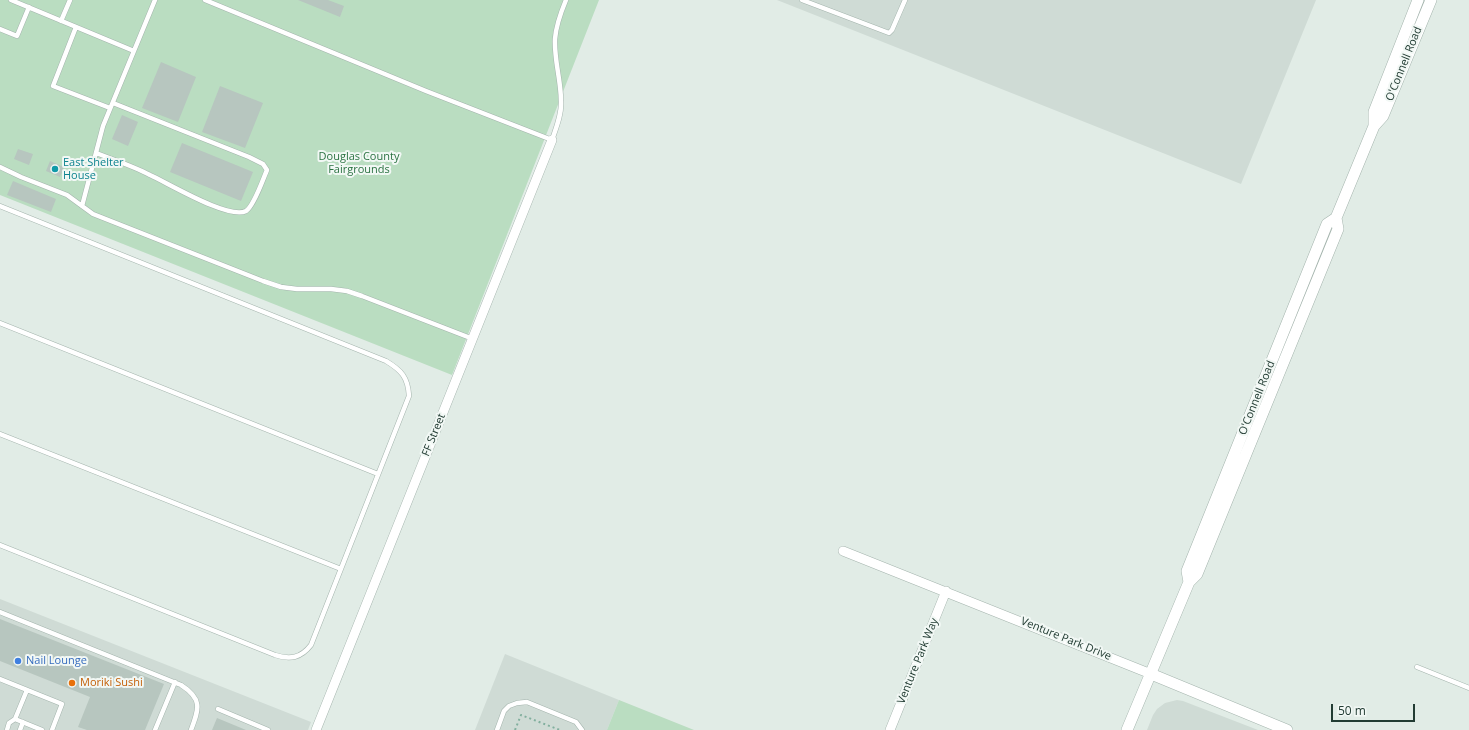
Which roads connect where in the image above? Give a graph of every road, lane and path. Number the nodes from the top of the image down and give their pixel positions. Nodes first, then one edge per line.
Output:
1 (11, 0) edge
2 (70, 0) edge
3 (155, 0) edge
4 (205, 0) edge
5 (566, 0) edge
6 (802, 0) edge
7 (905, 0) edge
8 (1418, 0) edge
9 (1431, 0) edge
10 (24, 2) edge
11 (29, 7) junction
12 (61, 21) junction
13 (76, 27) junction
14 (0, 29) edge
15 (134, 51) junction
16 (113, 103) junction
17 (110, 108) junction
18 (1374, 126) junction
19 (552, 140) junction
20 (96, 153) junction
21 (0, 167) edge
22 (0, 206) edge
23 (82, 206) junction
24 (0, 323) edge
25 (473, 339) junction
26 (0, 434) edge
27 (378, 474) junction
28 (0, 545) edge
29 (843, 551) dead end
30 (341, 569) junction
31 (946, 591) junction
32 (0, 612) edge
33 (1417, 667) dead end
34 (1151, 674) junction
35 (0, 679) edge
36 (175, 682) junction
37 (1469, 688) edge
38 (27, 690) junction
39 (218, 709) dead end
40 (15, 719) junction
41 (23, 722) junction
42 (7, 730) edge
43 (20, 730) edge
44 (42, 730) edge
45 (52, 730) edge
46 (155, 730) edge
47 (191, 730) edge
48 (268, 730) edge
49 (316, 730) edge
50 (497, 730) edge
51 (515, 730) edge
52 (560, 730) edge
53 (582, 730) edge
54 (890, 730) edge
55 (1127, 730) edge
56 (1287, 730) edge

1 - 10 lane
2 - 12 lane
3 - 15 lane
4 - 19 lane
5 - 19 lane
6 - 7 lane
8 - 18 street, O'Connell Road
9 - 18 street, O'Connell Road
10 - 11 lane
11 - 12 lane
11 - 14 lane
12 - 13 lane
13 - 15 lane
13 - 17 lane
15 - 16 lane
16 - 17 lane
16 - 20 lane
17 - 20 lane
18 - 34 street, O'Connell Road
19 - 25 street, FF Street
20 - 23 lane
21 - 23 lane
22 - 27 lane
23 - 25 lane
24 - 27 lane
25 - 49 street, FF Street
26 - 30 lane
27 - 30 lane
28 - 30 lane
29 - 31 street, Venture Park Drive
31 - 34 street, Venture Park Drive
31 - 54 street, Venture Park Way
32 - 36 lane
33 - 37 lane
34 - 55 street, O'Connell Road
34 - 56 street, Venture Park Drive
35 - 38 lane
36 - 46 lane
36 - 47 lane
38 - 40 lane
38 - 45 lane
39 - 48 lane
40 - 41 lane
40 - 42 lane
41 - 43 lane
41 - 44 lane
50 - 53 lane
51 - 52 path

